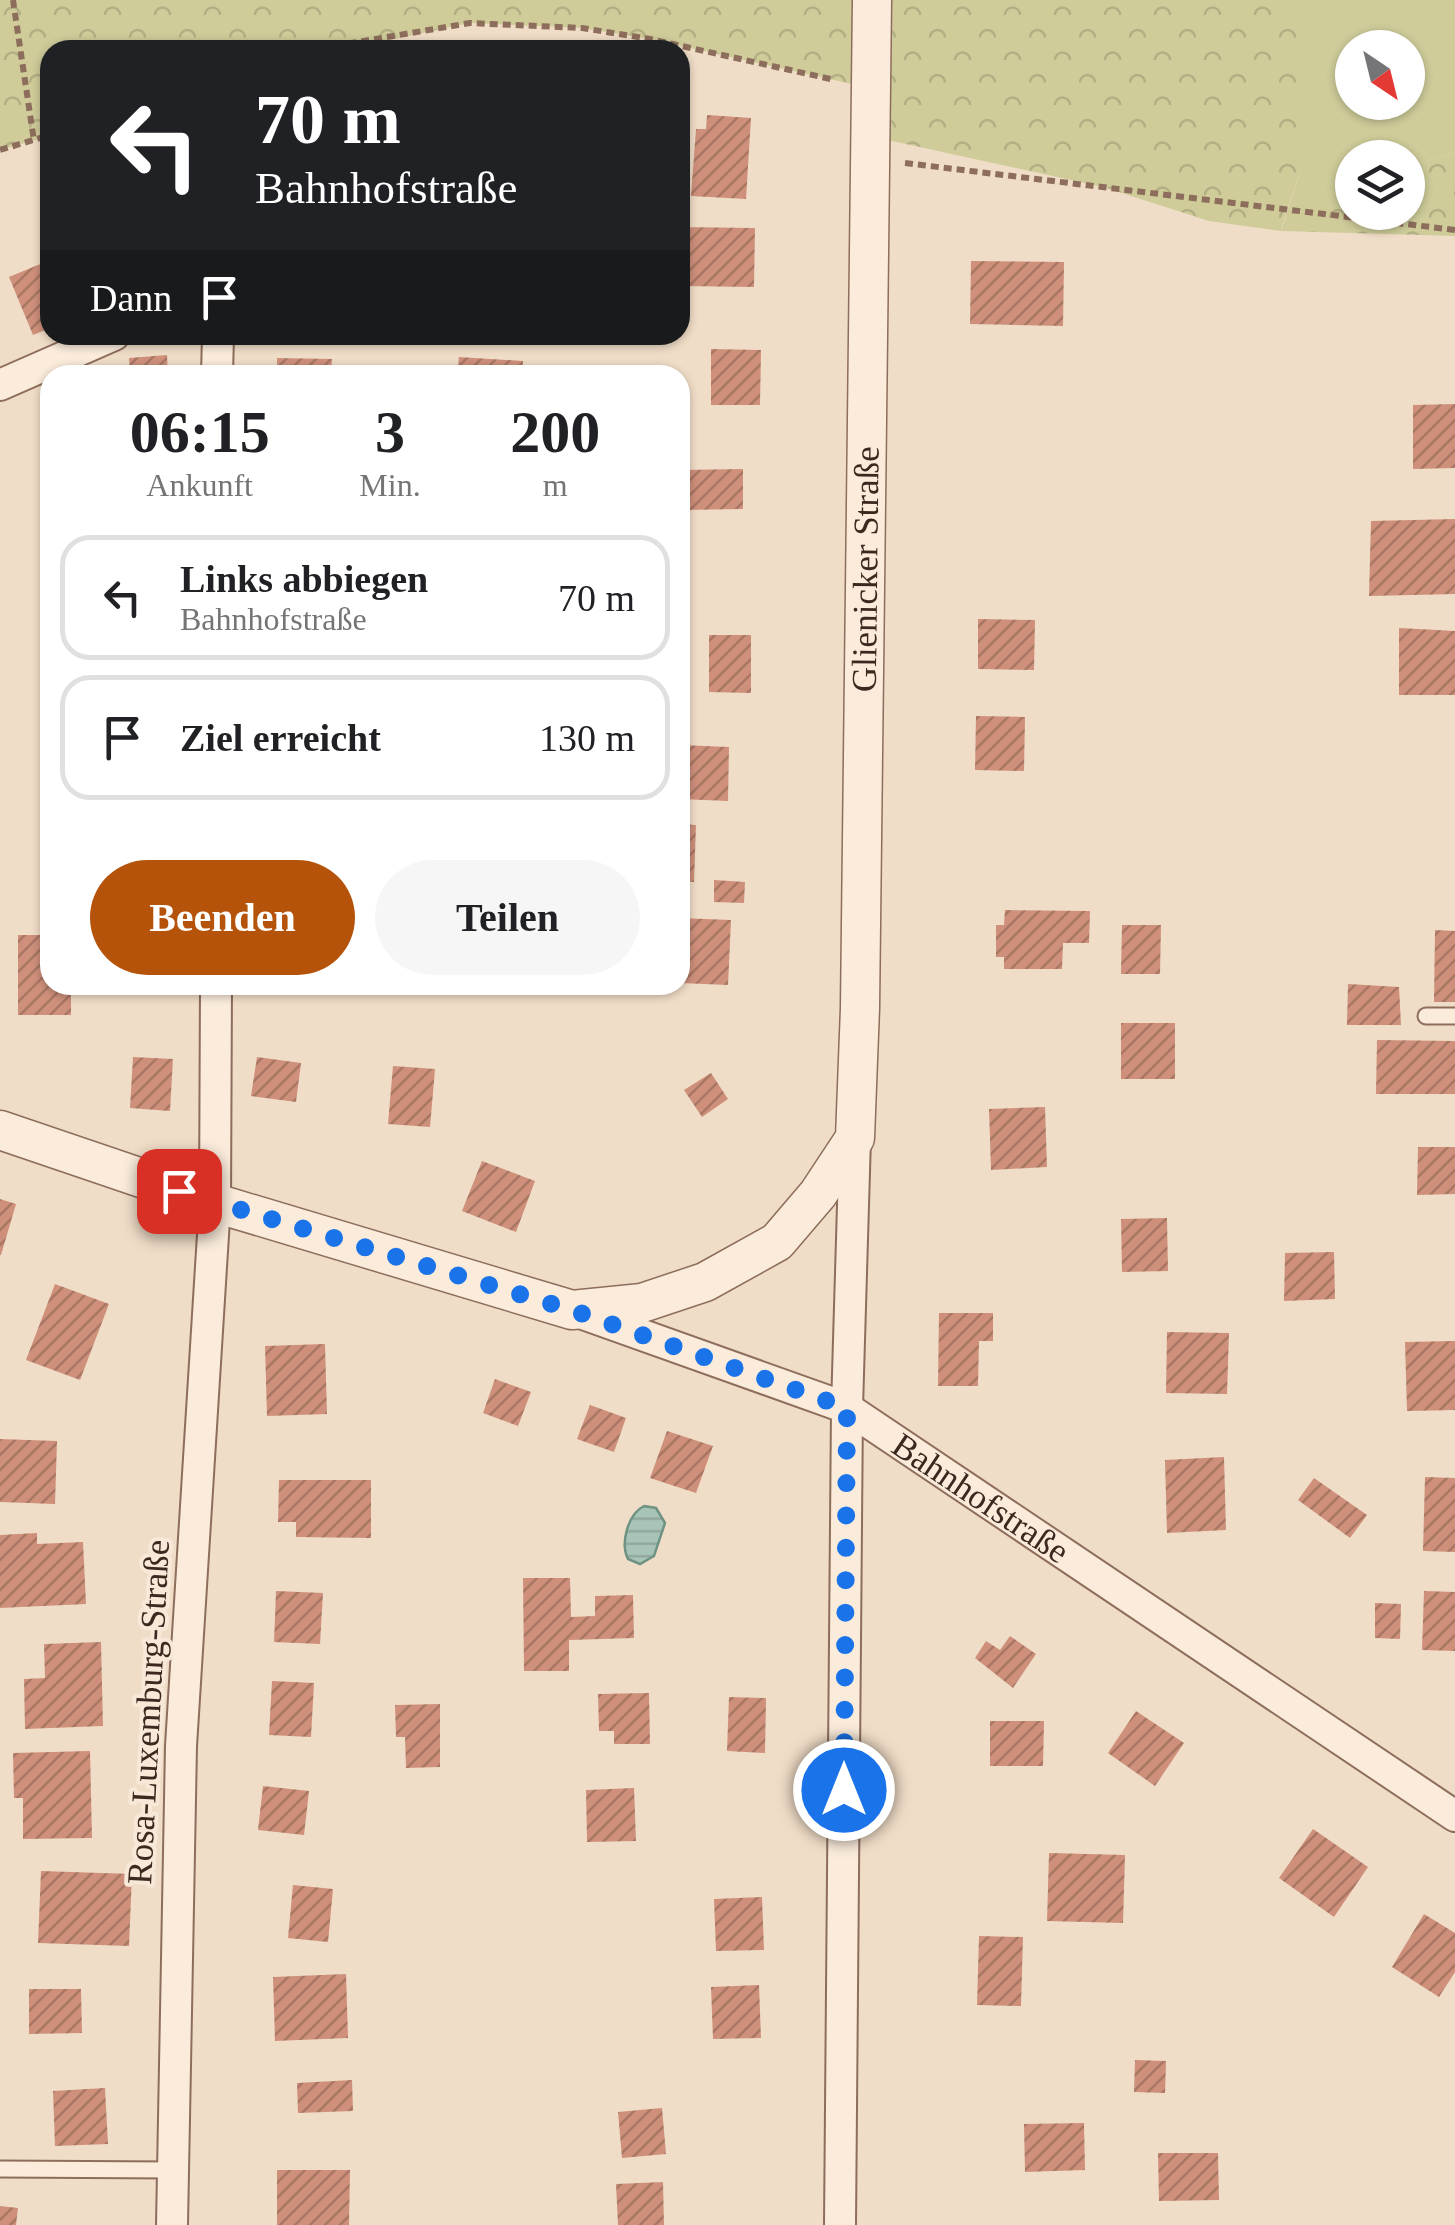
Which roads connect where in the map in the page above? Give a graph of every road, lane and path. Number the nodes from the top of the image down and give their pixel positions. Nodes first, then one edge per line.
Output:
1 (13, 0) edge
2 (872, 0) edge
3 (372, 40) edge
4 (655, 40) edge
5 (690, 48) edge
6 (871, 88) junction
7 (40, 139) edge
8 (34, 141) junction
9 (0, 150) edge
10 (869, 159) junction
11 (1455, 230) edge
12 (91, 345) edge
13 (46, 365) edge
14 (40, 367) edge
15 (0, 385) edge
16 (216, 995) edge
17 (1426, 1016) dead end
18 (1455, 1016) edge
19 (0, 1130) edge
20 (855, 1138) junction
21 (215, 1203) junction
22 (572, 1310) junction
23 (847, 1408) junction
24 (1455, 1816) edge
25 (0, 2168) edge
26 (171, 2170) junction
27 (172, 2225) edge
28 (840, 2225) edge

1 - 8 path
2 - 6 street, Glienicker Straße
3 - 4 path
5 - 6 path
6 - 10 street, Glienicker Straße
7 - 8 path
8 - 9 path
10 - 11 path
10 - 20 street, Glienicker Straße
12 - 13 street
14 - 15 street
16 - 21 street, Rosa-Luxemburg-Straße
17 - 18 lane
19 - 21 street, Bahnhofstraße
20 - 22 street
20 - 23 street, Glienicker Straße
21 - 22 street, Bahnhofstraße
21 - 26 street, Rosa-Luxemburg-Straße
22 - 23 street, Bahnhofstraße
23 - 24 street, Bahnhofstraße
23 - 28 street, Glienicker Straße
25 - 26 lane
26 - 27 street, Rosa-Luxemburg-Straße

